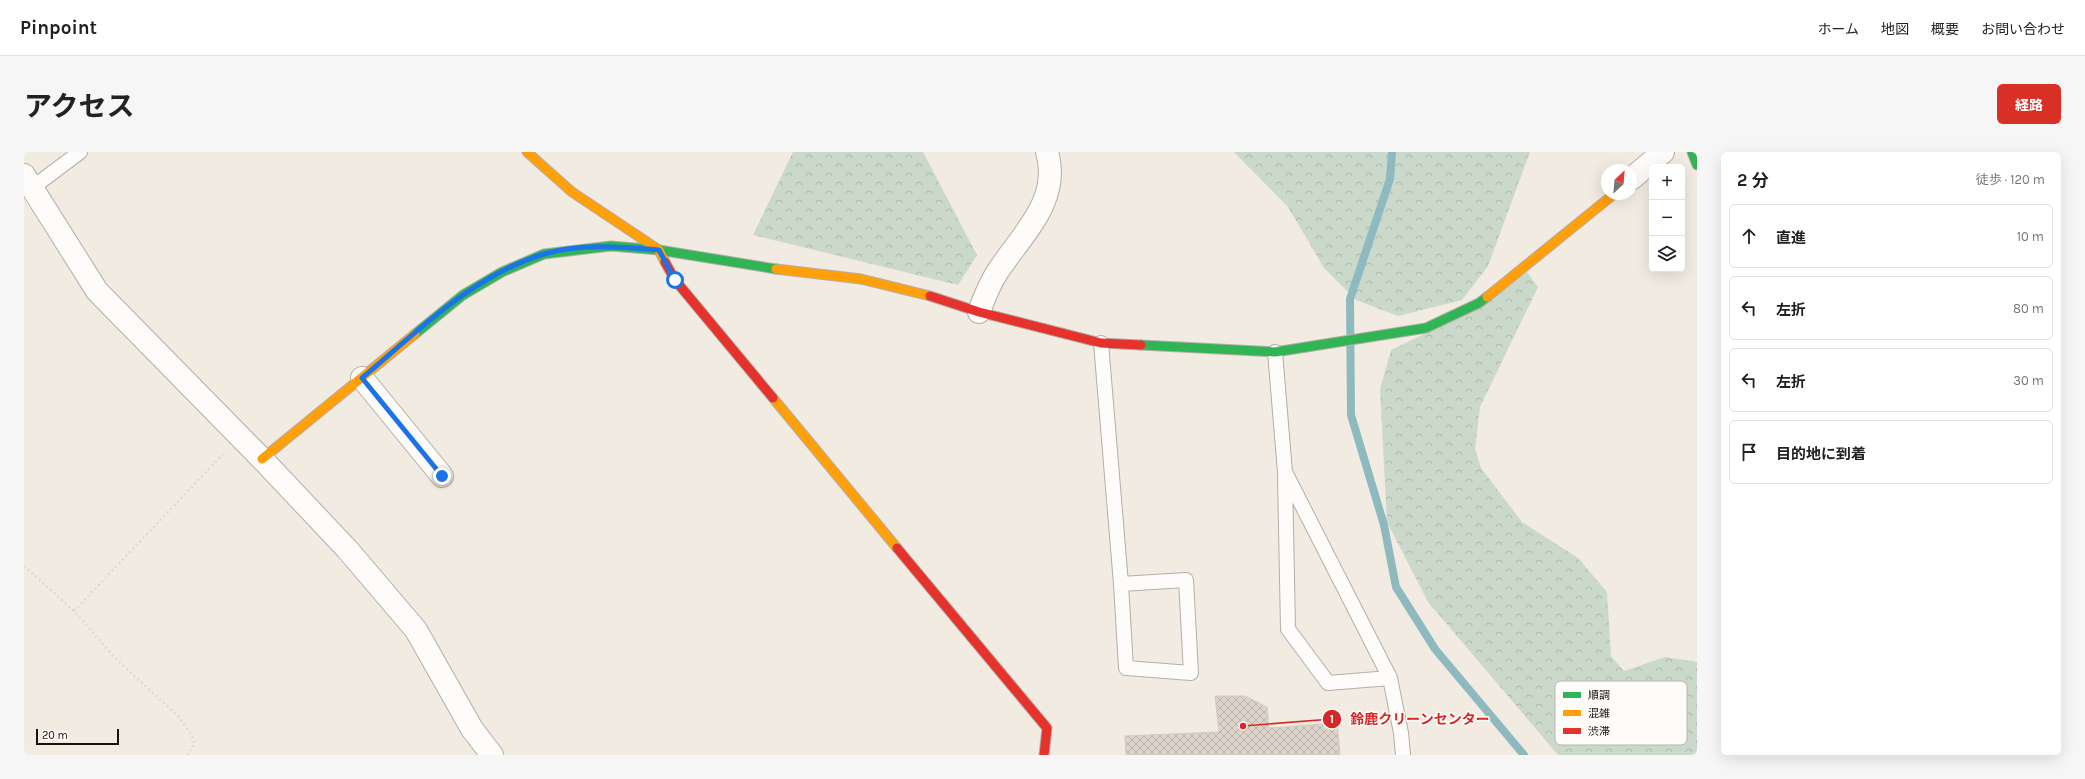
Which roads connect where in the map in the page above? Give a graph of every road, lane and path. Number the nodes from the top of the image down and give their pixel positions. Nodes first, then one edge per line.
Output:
1 (80, 152) edge
2 (527, 152) edge
3 (1046, 152) edge
4 (1663, 152) edge
5 (1692, 152) edge
6 (1697, 165) edge
7 (1637, 174) edge
8 (28, 182) edge
9 (1607, 200) edge
10 (659, 250) junction
11 (978, 312) junction
12 (1101, 343) junction
13 (1276, 352) junction
14 (362, 378) junction
15 (240, 436) junction
16 (262, 459) junction
17 (1285, 472) junction
18 (442, 476) dead end
19 (24, 566) edge
20 (1121, 584) junction
21 (74, 611) junction
22 (1390, 678) junction
23 (187, 755) edge
24 (492, 755) edge
25 (1044, 755) edge
26 (1403, 755) edge

1 - 8 lane
2 - 10 street
3 - 11 street
4 - 7 street
5 - 6 street
8 - 15 street
9 - 13 street
10 - 11 street
10 - 14 street
10 - 25 street
11 - 12 street
12 - 13 street
12 - 20 lane
13 - 17 lane
14 - 16 street
14 - 18 street
15 - 16 street
15 - 21 path
16 - 24 street
17 - 22 lane
17 - 22 lane
19 - 21 path
20 - 20 lane
21 - 23 path
22 - 26 lane

